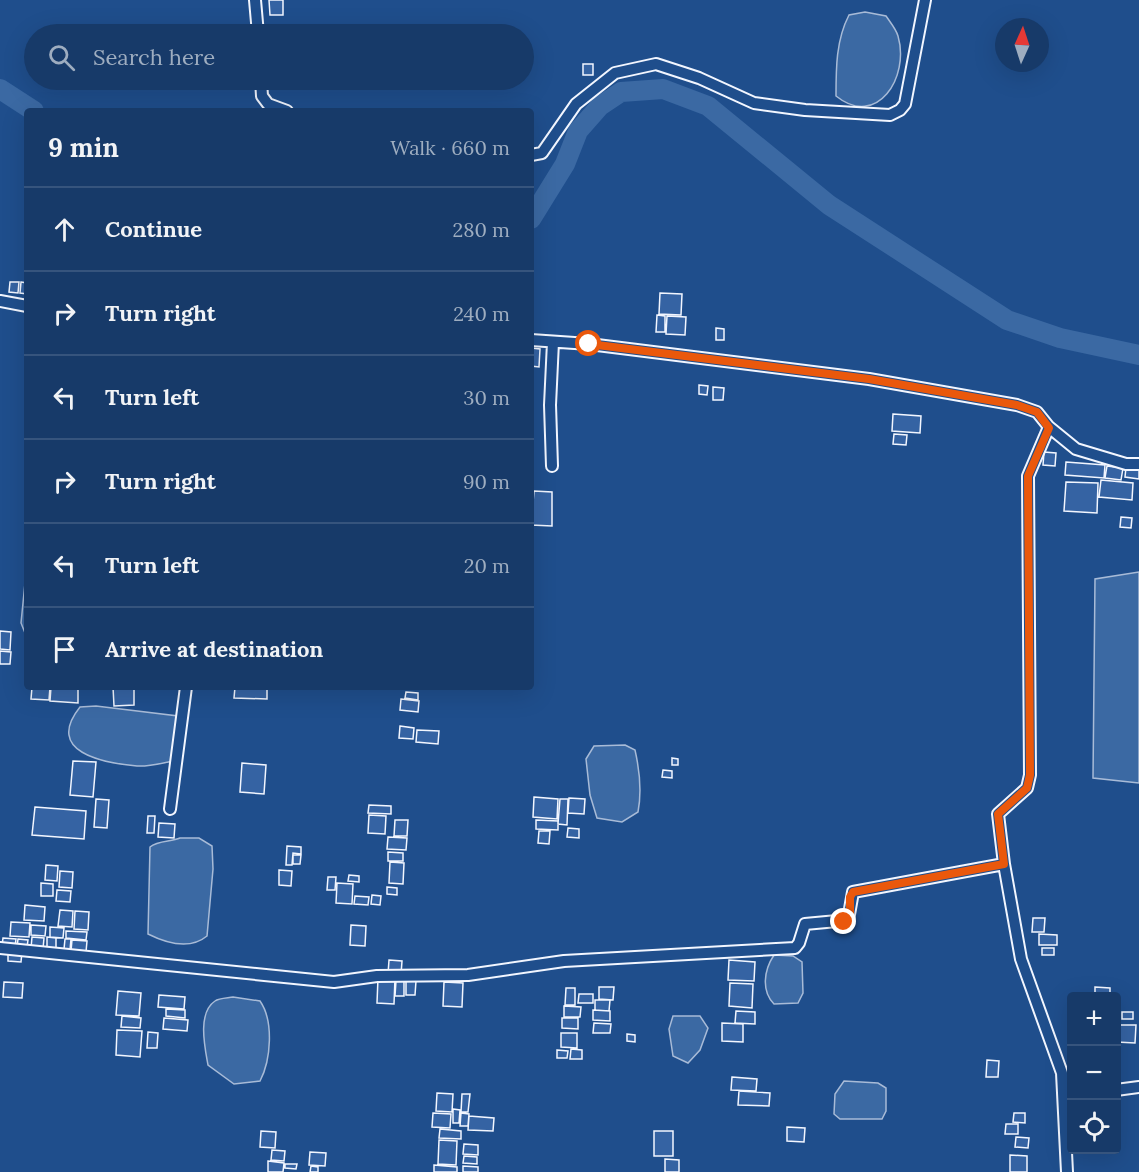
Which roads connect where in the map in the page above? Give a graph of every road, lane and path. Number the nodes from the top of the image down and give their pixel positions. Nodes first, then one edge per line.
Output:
1 (255, 0) edge
2 (925, 0) edge
3 (257, 24) edge
4 (262, 90) edge
5 (278, 108) edge
6 (534, 154) edge
7 (0, 301) edge
8 (24, 305) edge
9 (534, 340) edge
10 (553, 342) junction
11 (1049, 428) junction
12 (1139, 464) edge
13 (552, 466) dead end
14 (186, 690) edge
15 (170, 809) dead end
16 (1004, 864) junction
17 (0, 948) edge
18 (1139, 1087) edge
19 (1121, 1089) edge
20 (1067, 1096) edge
21 (1067, 1100) edge
22 (1067, 1172) edge

1 - 3 street
2 - 6 street
4 - 5 street
7 - 8 street
9 - 10 street
10 - 11 street
10 - 13 street
11 - 12 street
11 - 16 street
14 - 15 street
16 - 17 street
16 - 20 street
18 - 19 street
21 - 22 street

